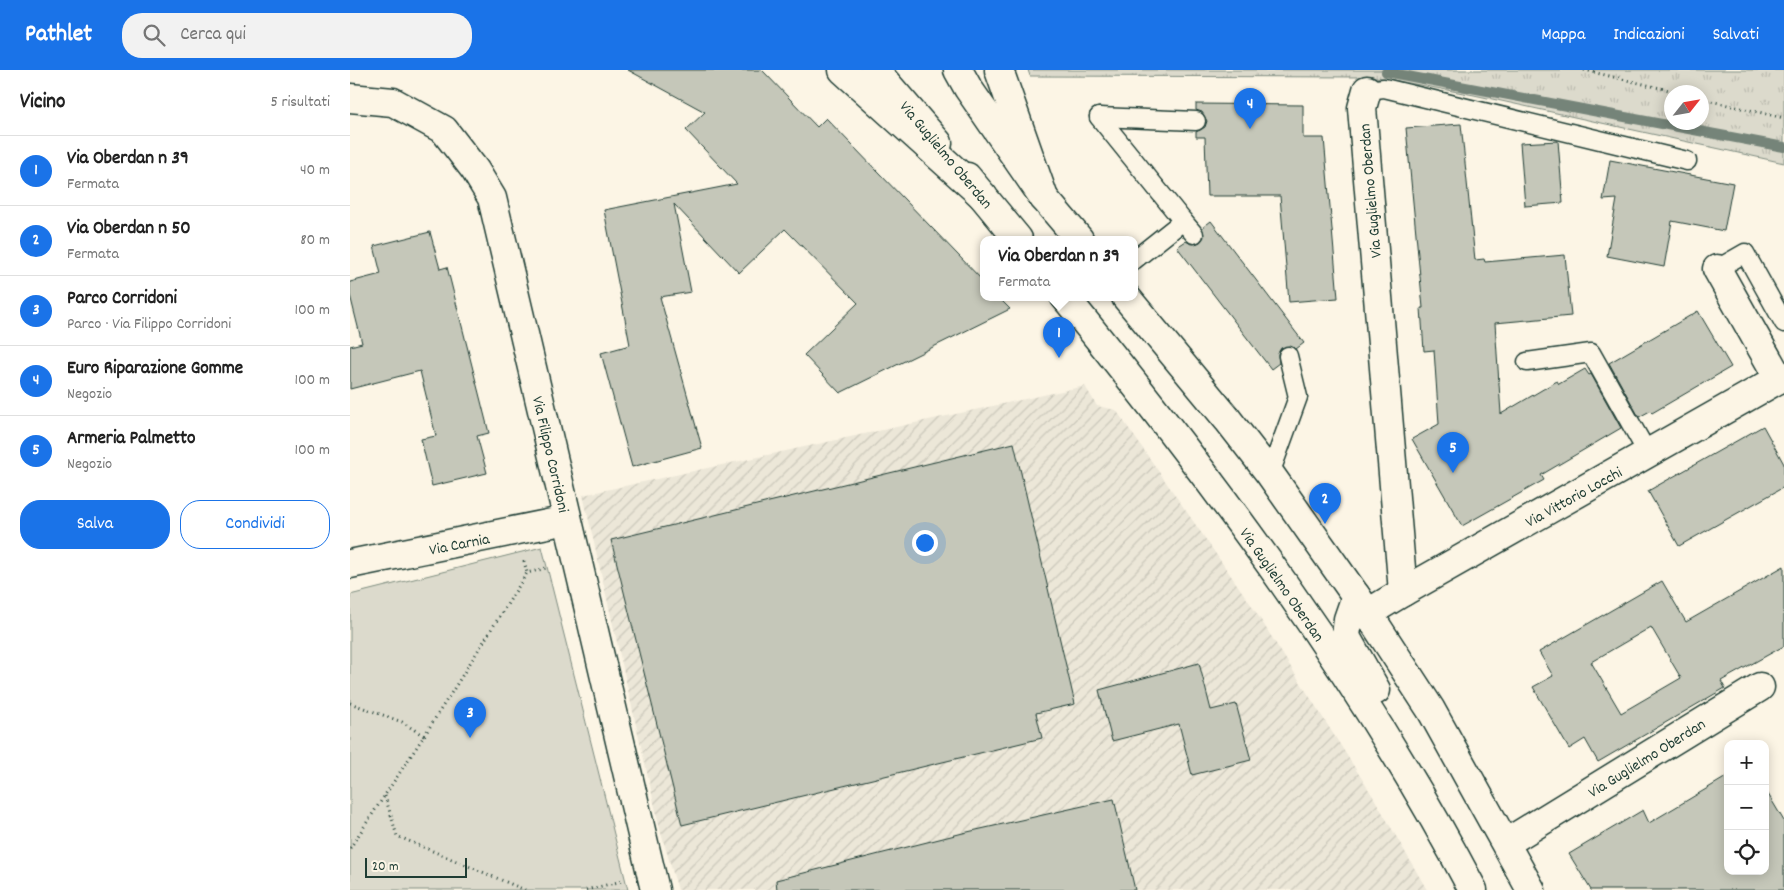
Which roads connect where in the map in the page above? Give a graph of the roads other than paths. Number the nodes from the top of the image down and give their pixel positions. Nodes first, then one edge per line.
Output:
1 (843, 70) edge
2 (875, 70) edge
3 (958, 70) edge
4 (999, 70) edge
5 (1367, 90) joint
6 (350, 98) edge
7 (1196, 121) dead end
8 (1686, 161) dead end
9 (983, 196) junction
10 (1044, 198) junction
11 (1016, 236) edge
12 (1076, 236) edge
13 (1138, 258) edge
14 (1717, 269) joint
15 (1068, 301) edge
16 (1129, 301) edge
17 (1784, 323) edge
18 (1288, 356) dead end
19 (1527, 362) dead end
20 (1782, 378) edge
21 (1648, 454) junction
22 (1270, 474) junction
23 (567, 520) junction
24 (350, 564) edge
25 (1403, 592) junction
26 (1362, 605) junction
27 (1760, 687) dead end
28 (1400, 761) junction
29 (1506, 844) junction
30 (655, 890) edge
31 (1473, 890) edge
32 (1531, 890) edge

1 - 9 main road
2 - 9 main road, Via Guglielmo Oberdan
3 - 10 main road
4 - 10 main road
5 - 8 lane
5 - 25 main road, Via Guglielmo Oberdan
6 - 23 main road, Via Filippo Corridoni
7 - 13 lane
9 - 11 main road, Via Guglielmo Oberdan
10 - 12 main road
14 - 17 lane
14 - 20 main road, Via Vittorio Locchi
15 - 28 main road, Via Guglielmo Oberdan
16 - 22 main road
18 - 22 lane
19 - 21 lane
20 - 21 main road, Via Vittorio Locchi
21 - 25 main road, Via Vittorio Locchi
22 - 26 main road
23 - 24 main road, Via Carnia
23 - 30 main road, Via Filippo Corridoni
25 - 26 main road, Via Vittorio Locchi
26 - 28 main road
26 - 29 main road
27 - 29 main road, Via Guglielmo Oberdan
28 - 31 main road, Via Guglielmo Oberdan
29 - 32 main road

